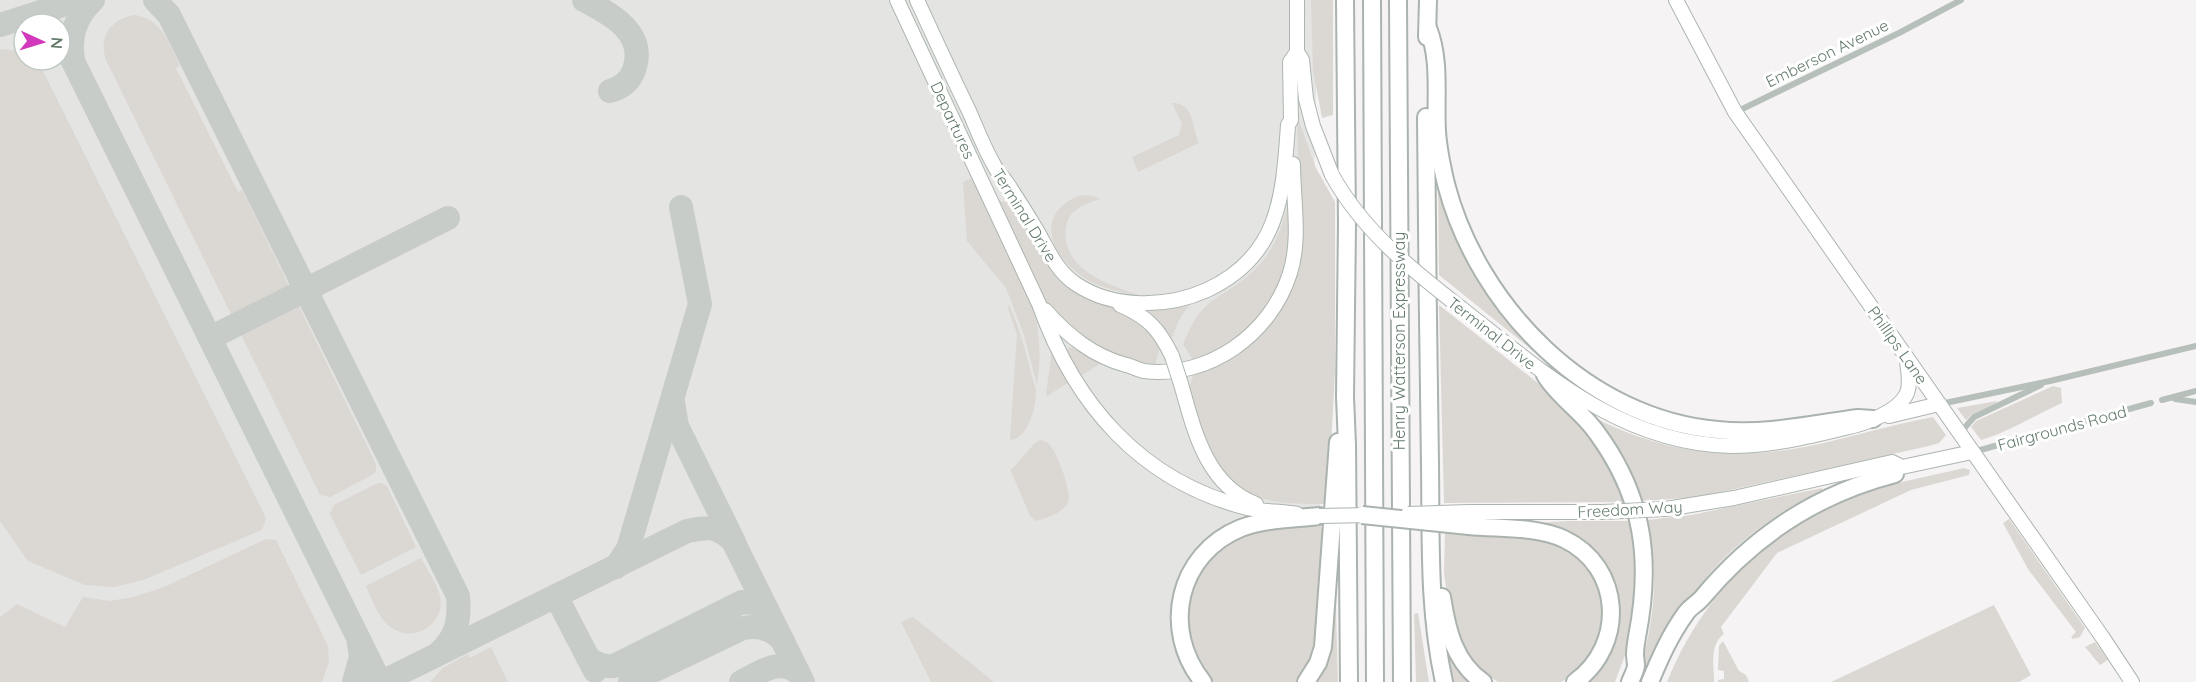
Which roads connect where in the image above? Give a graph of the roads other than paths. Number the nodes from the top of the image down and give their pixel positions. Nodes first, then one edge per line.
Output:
1 (897, 0) edge
2 (917, 0) edge
3 (1297, 0) edge
4 (1345, 0) edge
5 (1372, 0) edge
6 (1398, 0) edge
7 (1428, 0) edge
8 (1676, 0) edge
9 (1961, 0) edge
10 (1428, 28) junction
11 (1297, 52) junction
12 (1735, 112) junction
13 (1291, 120) junction
14 (1105, 298) junction
15 (1039, 304) junction
16 (2195, 346) edge
17 (1907, 359) junction
18 (1545, 375) junction
19 (2050, 381) junction
20 (2196, 391) edge
21 (1345, 397) junction
22 (2171, 399) junction
23 (2162, 400) dead end
24 (2196, 402) edge
25 (2151, 403) dead end
26 (1940, 404) junction
27 (1873, 419) junction
28 (1960, 434) junction
29 (1972, 452) junction
30 (1899, 471) junction
31 (1281, 512) junction
32 (1362, 515) joint
33 (1319, 516) junction
34 (1469, 519) junction
35 (1431, 520) junction
36 (1431, 554) junction
37 (1700, 601) junction
38 (1635, 655) junction
39 (1203, 682) edge
40 (1306, 682) edge
41 (1349, 682) edge
42 (1375, 682) edge
43 (1402, 682) edge
44 (1434, 682) edge
45 (1444, 682) edge
46 (1483, 682) edge
47 (1575, 682) edge
48 (1622, 682) edge
49 (1630, 682) edge
50 (1650, 682) edge
51 (1659, 682) edge
52 (2132, 682) edge

1 - 15 main road, Departures
2 - 14 main road, Terminal Drive
3 - 11 main road, Terminal Drive
4 - 21 highway
5 - 42 highway, Henry Watterson Expressway
6 - 43 highway, Henry Watterson Expressway
7 - 10 highway
8 - 12 main road, Phillips Lane
9 - 12 street, Emberson Avenue
10 - 27 highway
10 - 35 highway
11 - 13 main road, Terminal Drive
11 - 18 main road, Terminal Drive, bridge
12 - 17 main road, Phillips Lane
13 - 14 main road, Terminal Drive
13 - 15 main road
14 - 31 main road, bridge
15 - 31 main road, Departures
16 - 19 street
17 - 26 main road, Phillips Lane
17 - 27 main road
18 - 27 main road
18 - 38 highway
19 - 26 street
19 - 28 street
20 - 22 street
21 - 40 highway
21 - 41 highway
22 - 23 street
22 - 24 street
25 - 29 street, Fairgrounds Road
26 - 27 main road
26 - 28 main road, Phillips Lane
28 - 29 main road, Phillips Lane
29 - 30 main road, Freedom Way
29 - 52 main road, Phillips Lane
30 - 34 main road, Freedom Way, bridge
30 - 37 highway
31 - 33 main road
32 - 33 main road, bridge
32 - 34 highway, bridge
33 - 39 highway
34 - 47 highway
35 - 36 highway
35 - 46 highway
36 - 44 highway
36 - 45 highway
37 - 50 highway
37 - 51 highway
38 - 48 highway
38 - 49 highway

